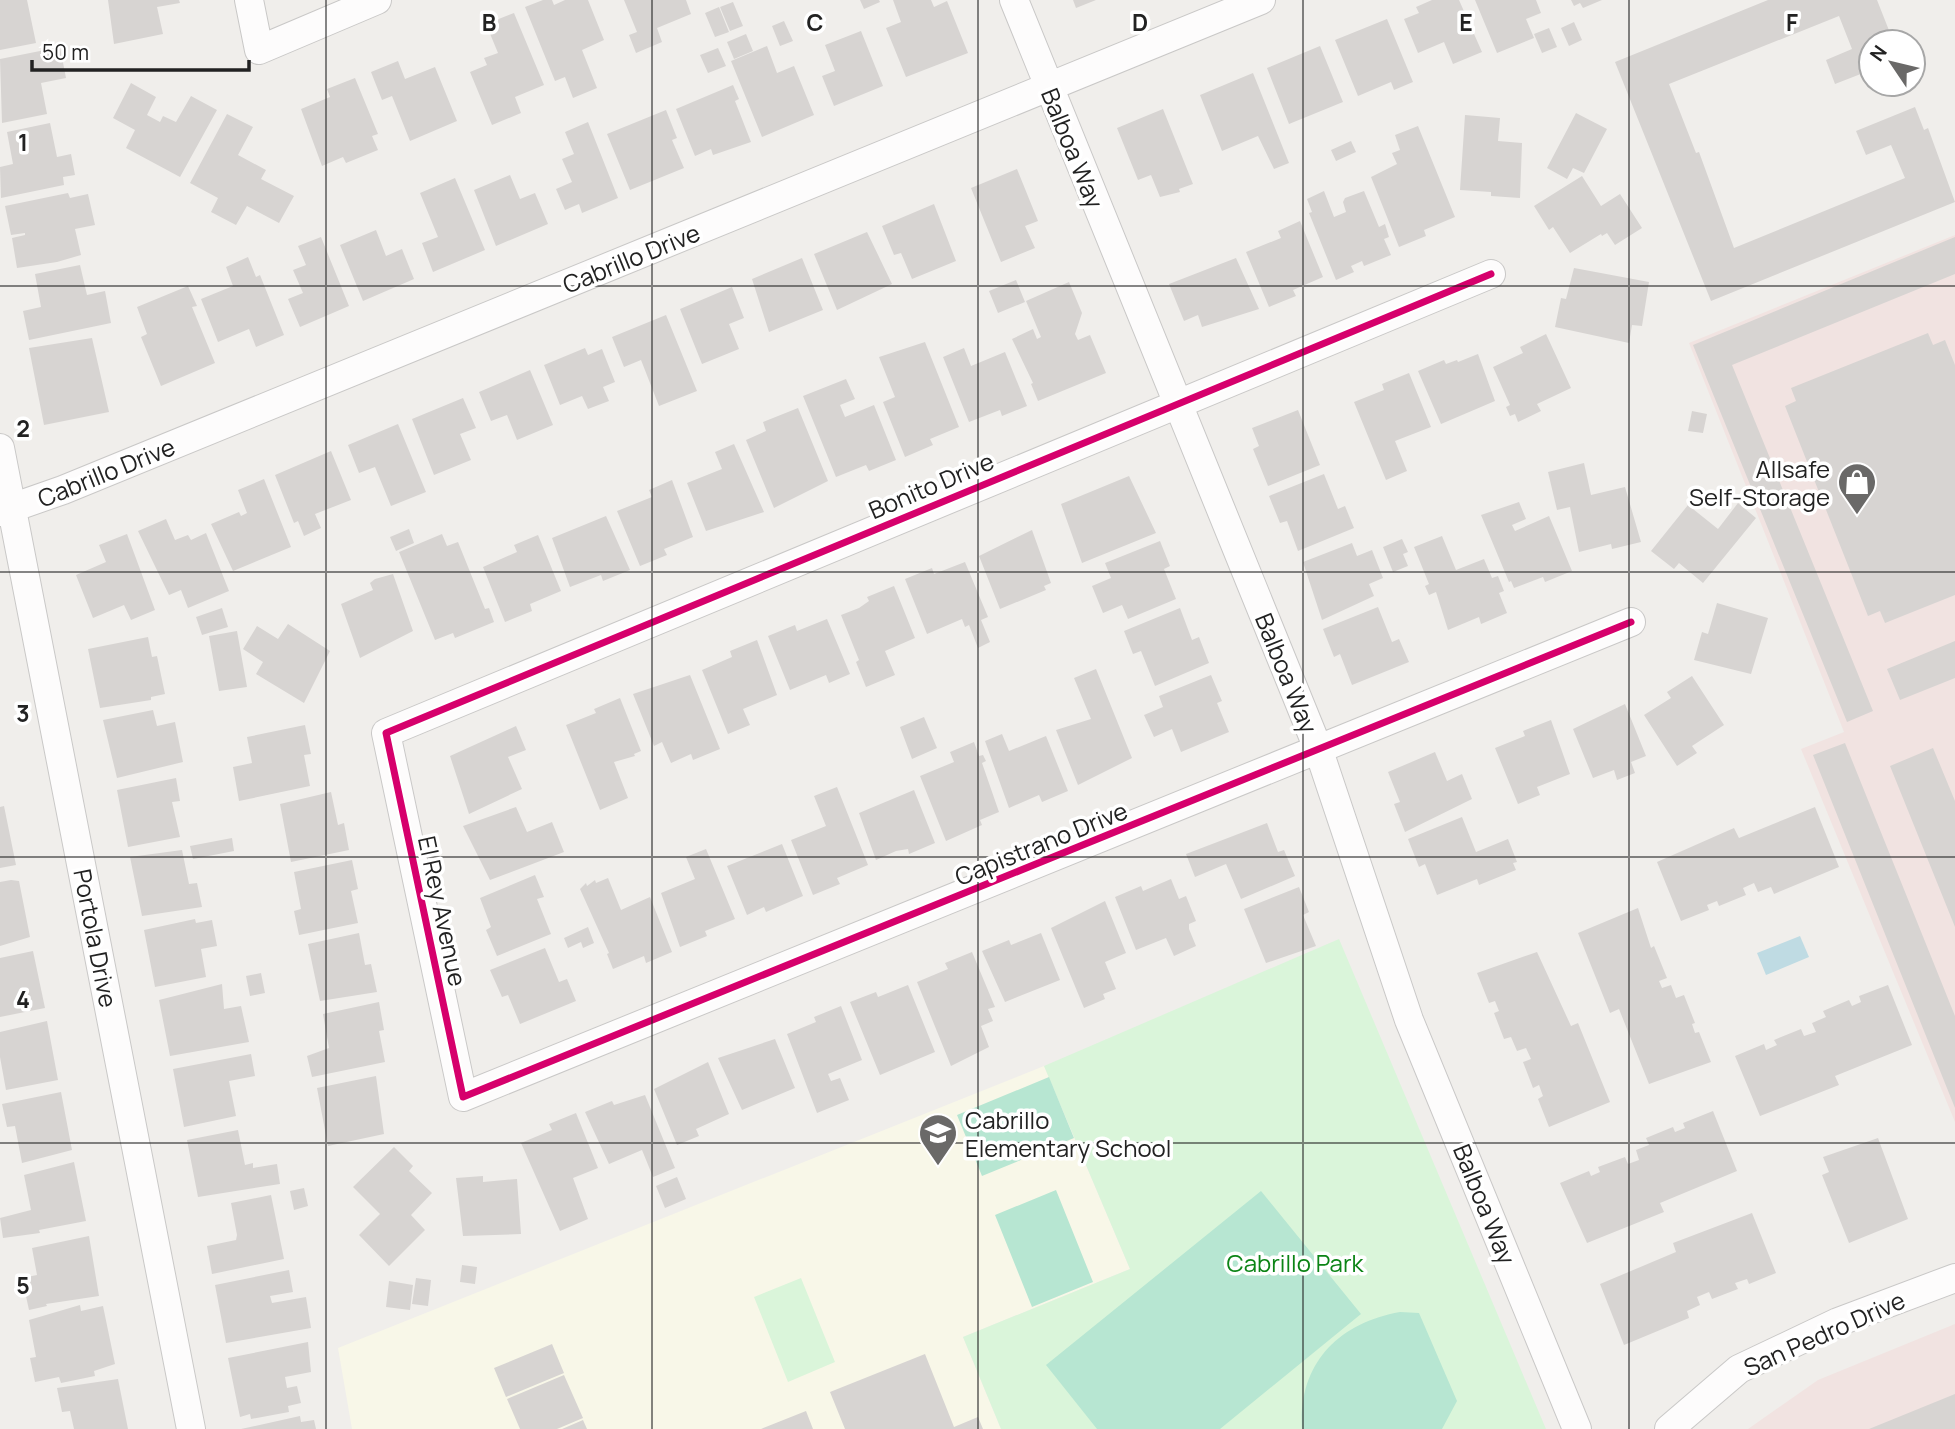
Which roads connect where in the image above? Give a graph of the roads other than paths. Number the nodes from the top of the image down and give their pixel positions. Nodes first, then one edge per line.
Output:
1 (249, 0) edge
2 (377, 0) edge
3 (1014, 0) edge
4 (1261, 0) edge
5 (1049, 87) junction
6 (1491, 274) dead end
7 (1176, 404) junction
8 (0, 448) edge
9 (6, 510) edge
10 (1631, 622) dead end
11 (386, 733) joint
12 (1319, 751) junction
13 (463, 1097) joint
14 (1955, 1278) edge
15 (191, 1429) edge
16 (1577, 1429) edge
17 (1670, 1429) edge

1 - 2 street
3 - 5 street, Balboa Way
4 - 5 street, Cabrillo Drive
5 - 7 street, Balboa Way
5 - 9 street, Cabrillo Drive
6 - 7 street, Bonito Drive
7 - 11 street, Bonito Drive
7 - 12 street, Balboa Way
8 - 9 street, Portola Drive
9 - 15 street, Portola Drive
10 - 12 street, Capistrano Drive
11 - 13 street, El Rey Avenue
12 - 13 street, Capistrano Drive
12 - 16 street, Balboa Way
14 - 17 street, San Pedro Drive

